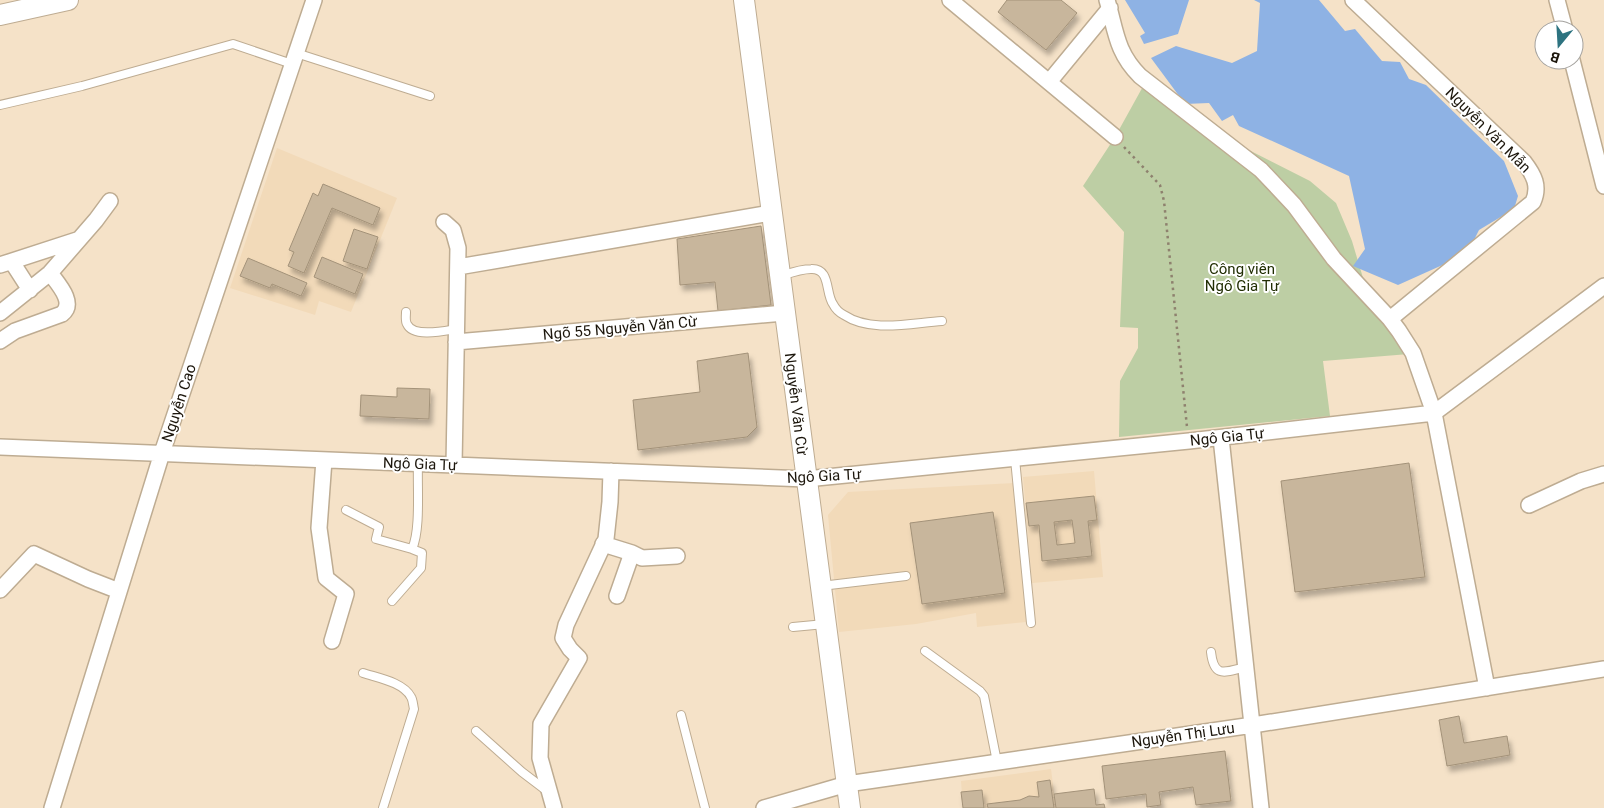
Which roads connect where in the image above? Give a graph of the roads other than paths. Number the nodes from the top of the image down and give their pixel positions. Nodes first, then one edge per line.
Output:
1 (68, 0) edge
2 (314, 0) edge
3 (744, 0) edge
4 (950, 0) edge
5 (1353, 0) edge
6 (1557, 0) edge
7 (46, 2) edge
8 (1109, 4) edge
9 (0, 15) edge
10 (1562, 20) edge
11 (294, 59) junction
12 (1575, 70) edge
13 (1049, 82) junction
14 (430, 96) dead end
15 (0, 105) edge
16 (1115, 137) road end
17 (1604, 186) edge
18 (110, 201) dead end
19 (771, 213) junction
20 (444, 222) dead end
21 (78, 239) junction
22 (6, 264) edge
23 (458, 267) junction
24 (50, 273) junction
25 (779, 276) junction
26 (1604, 286) edge
27 (30, 290) junction
28 (406, 312) dead end
29 (0, 313) edge
30 (784, 313) junction
31 (1390, 319) junction
32 (942, 321) dead end
33 (456, 336) junction
34 (0, 341) edge
35 (1434, 413) junction
36 (1221, 438) junction
37 (0, 447) edge
38 (162, 453) junction
39 (1015, 459) junction
40 (324, 460) junction
41 (418, 464) junction
42 (454, 465) junction
43 (612, 471) junction
44 (1604, 474) edge
45 (806, 479) junction
46 (1530, 505) dead end
47 (346, 510) dead end
48 (604, 544) junction
49 (412, 549) junction
50 (632, 553) junction
51 (677, 556) dead end
52 (906, 576) dead end
53 (820, 586) junction
54 (0, 590) edge
55 (119, 591) junction
56 (618, 596) dead end
57 (392, 600) dead end
58 (1031, 623) dead end
59 (825, 624) junction
60 (792, 627) dead end
61 (332, 641) dead end
62 (925, 651) dead end
63 (1210, 652) dead end
64 (1246, 667) junction
65 (1604, 669) edge
66 (363, 673) dead end
67 (1487, 688) junction
68 (681, 715) dead end
69 (1253, 725) junction
70 (476, 731) dead end
71 (997, 762) junction
72 (846, 784) junction
73 (549, 792) junction
74 (52, 808) edge
75 (383, 808) edge
76 (554, 808) edge
77 (705, 808) edge
78 (764, 808) edge
79 (850, 808) edge
80 (1261, 808) edge

1 - 7 street
2 - 11 street, Nguyễn Cao
3 - 19 street, Nguyễn Văn Cừ
4 - 13 street
5 - 31 street, Nguyễn Văn Mẫn
6 - 10 street
7 - 9 street
8 - 13 street
8 - 31 street
11 - 14 lane
11 - 15 lane
11 - 38 street, Nguyễn Cao
12 - 17 street
13 - 16 street
18 - 21 street
19 - 23 street
19 - 25 street, Nguyễn Văn Cừ
20 - 23 street
21 - 22 street
21 - 24 street
22 - 27 street
23 - 33 street
24 - 27 street
24 - 34 street
25 - 30 street, Nguyễn Văn Cừ
25 - 32 lane
26 - 35 street
27 - 29 street
28 - 33 lane
30 - 33 street, Ngõ 55 Nguyễn Văn Cừ
30 - 45 street, Nguyễn Văn Cừ
31 - 35 street
33 - 42 street
35 - 36 street, Ngô Gia Tự
35 - 67 street
36 - 39 street, Ngô Gia Tự
36 - 64 street
37 - 38 street, Ngô Gia Tự
38 - 40 street, Ngô Gia Tự
38 - 55 street, Nguyễn Cao
39 - 45 street, Ngô Gia Tự
39 - 58 lane
40 - 41 street, Ngô Gia Tự
40 - 61 street
41 - 42 street, Ngô Gia Tự
41 - 49 lane
42 - 43 street, Ngô Gia Tự
43 - 45 street, Ngô Gia Tự
43 - 48 street
44 - 46 street
45 - 53 street, Nguyễn Văn Cừ
47 - 49 lane
48 - 50 street
48 - 73 street
49 - 57 lane
50 - 51 street
50 - 56 street
52 - 53 lane
53 - 59 street, Nguyễn Văn Cừ
54 - 55 street
55 - 74 street, Nguyễn Cao
59 - 60 lane
59 - 72 street, Nguyễn Văn Cừ
62 - 71 lane
63 - 64 lane
64 - 69 street
65 - 67 street, Nguyễn Thị Lưu
66 - 75 lane
67 - 69 street, Nguyễn Thị Lưu
68 - 77 lane
69 - 71 street, Nguyễn Thị Lưu
69 - 80 street
70 - 73 lane
71 - 72 street, Nguyễn Thị Lưu
72 - 78 street, Nguyễn Thị Lưu
72 - 79 street, Nguyễn Văn Cừ
73 - 76 street

